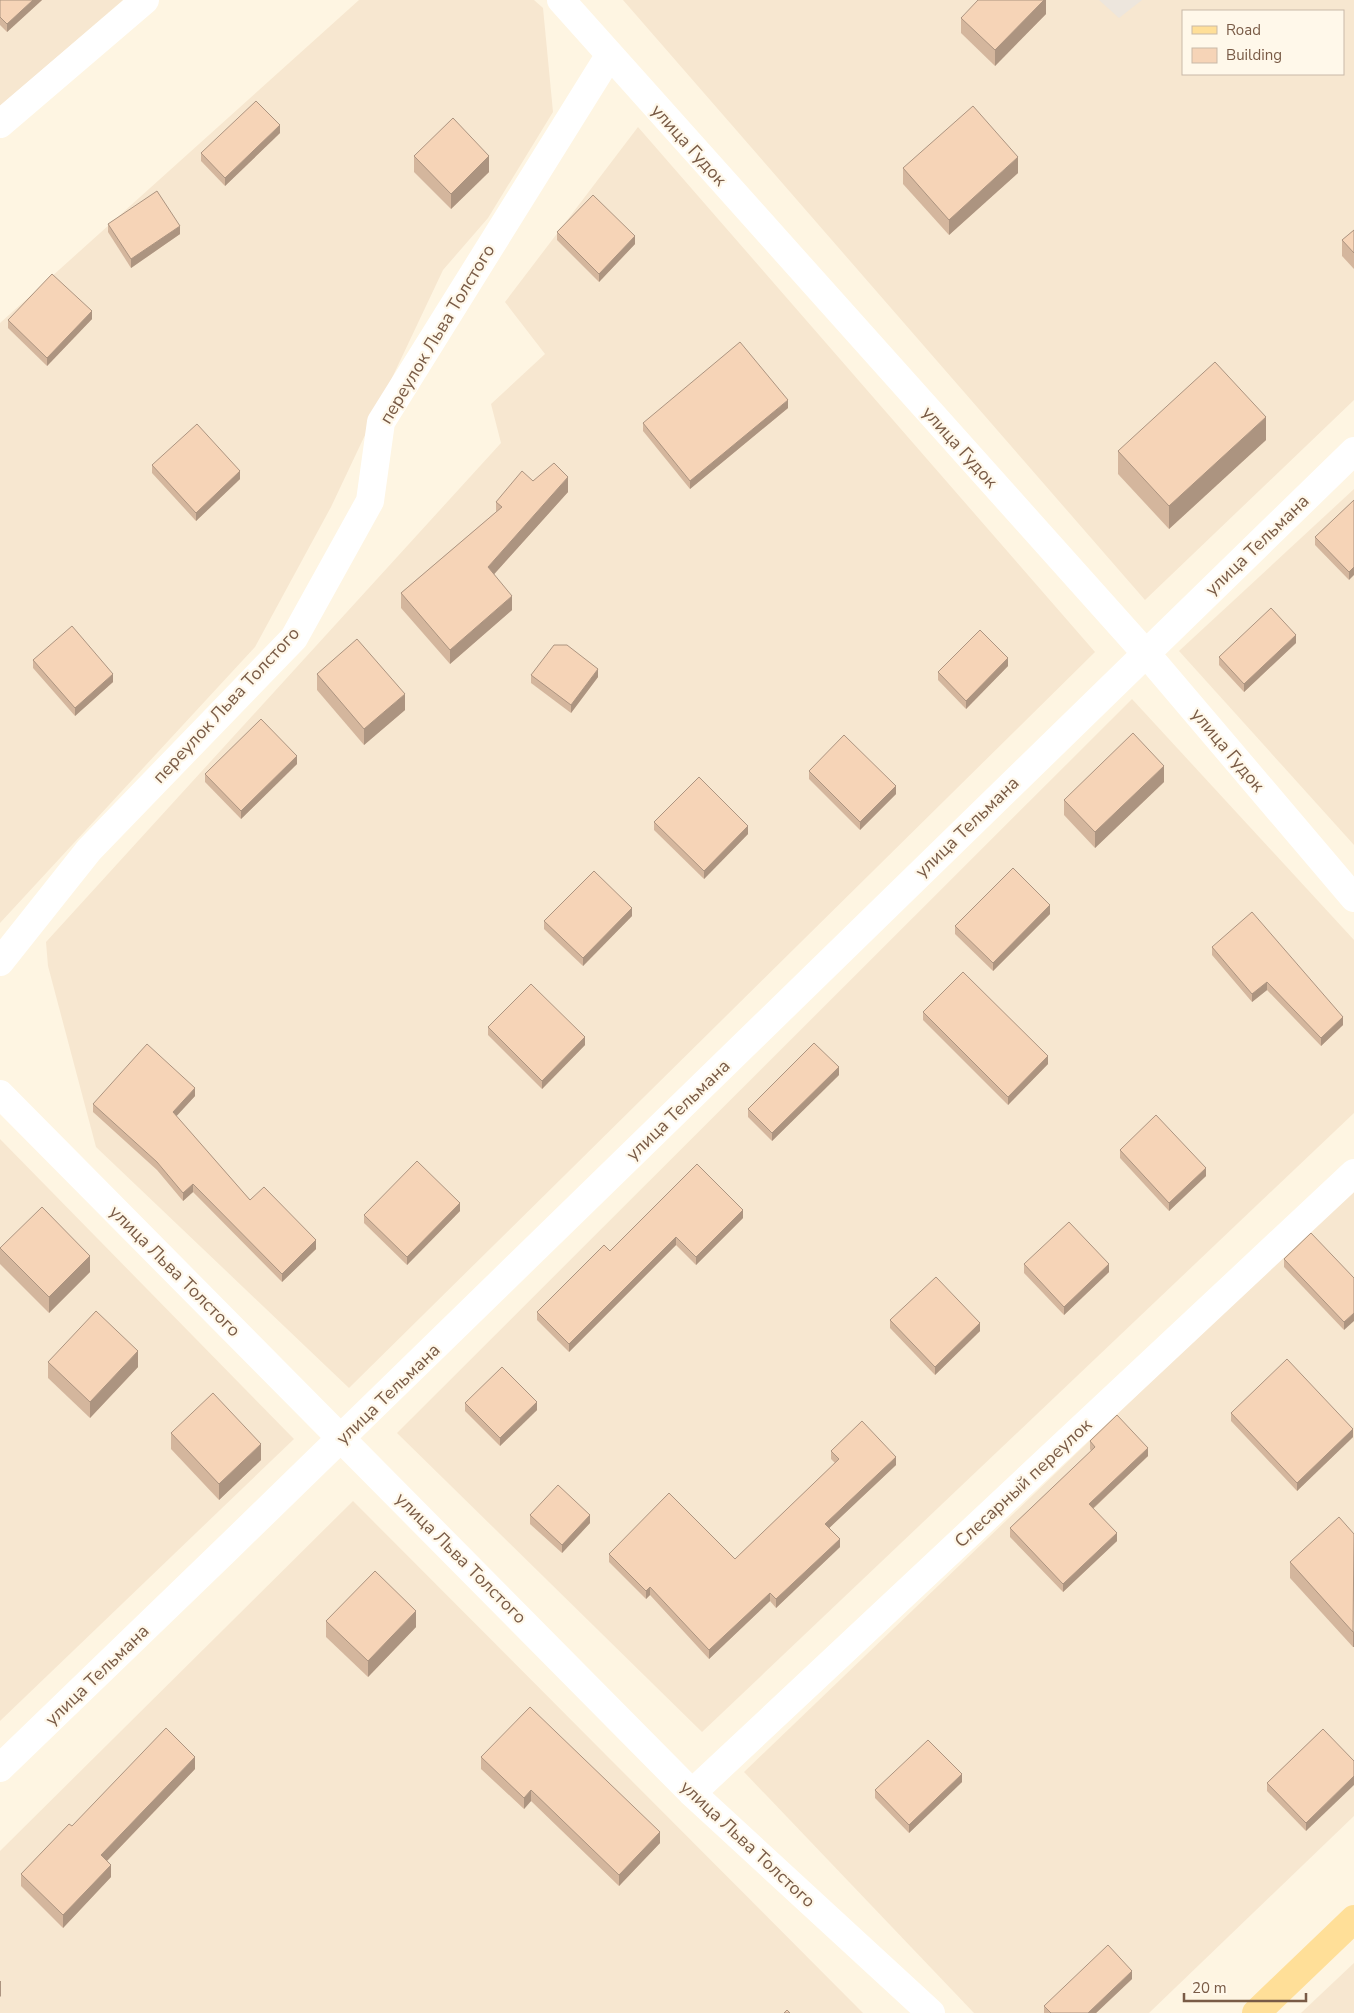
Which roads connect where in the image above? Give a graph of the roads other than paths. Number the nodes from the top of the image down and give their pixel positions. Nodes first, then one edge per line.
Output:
1 (145, 0) edge
2 (561, 0) edge
3 (609, 56) junction
4 (0, 124) edge
5 (1354, 451) edge
6 (1145, 652) junction
7 (1354, 898) edge
8 (0, 962) edge
9 (0, 1094) edge
10 (1354, 1173) edge
11 (342, 1439) junction
12 (0, 1768) edge
13 (692, 1793) junction
14 (1354, 1919) edge
15 (930, 2013) edge
16 (1256, 2013) edge

1 - 4 street
2 - 3 street, улица Гудок
3 - 6 street, улица Гудок
3 - 8 street, переулок Льва Толстого
5 - 6 street, улица Тельмана
6 - 7 street, улица Гудок
6 - 11 street, улица Тельмана
9 - 11 street, улица Льва Толстого
10 - 13 street, Слесарный переулок
11 - 12 street, улица Тельмана
11 - 13 street, улица Льва Толстого
13 - 15 street, улица Льва Толстого
14 - 16 main road

